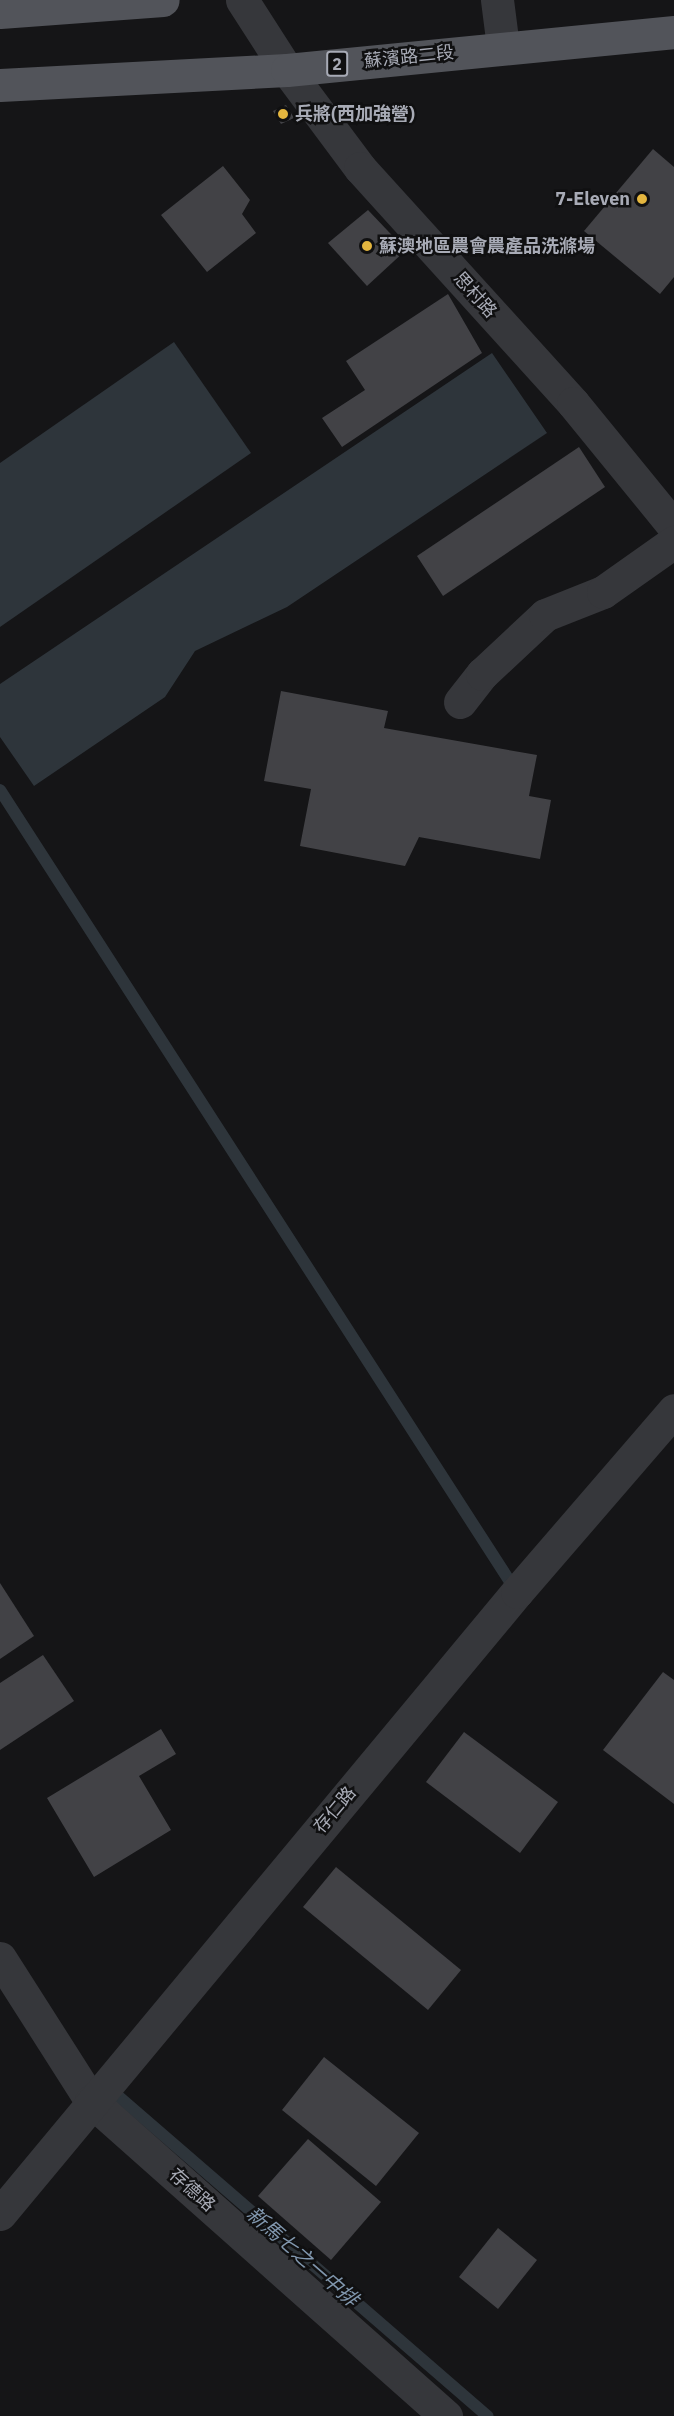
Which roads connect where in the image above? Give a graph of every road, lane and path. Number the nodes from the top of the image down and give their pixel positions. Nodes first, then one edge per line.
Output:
1 (163, 0) edge
2 (242, 0) edge
3 (497, 0) edge
4 (0, 12) edge
5 (674, 32) edge
6 (503, 47) junction
7 (287, 70) junction
8 (0, 85) edge
9 (674, 527) edge
10 (674, 542) edge
11 (460, 702) dead end
12 (674, 1410) edge
13 (0, 1958) edge
14 (92, 2101) junction
15 (0, 2214) edge
16 (446, 2416) edge

1 - 4 main road
2 - 7 street, 思村路
3 - 6 street
5 - 6 main road, 蘇濱路二段 / 2
6 - 7 main road, 蘇濱路二段 / 2
7 - 8 main road, 蘇濱路二段 / 2
7 - 9 street, 思村路
10 - 11 street
12 - 14 street, 存仁路
13 - 14 street, 存德路
14 - 15 street, 存仁路
14 - 16 street, 存德路

